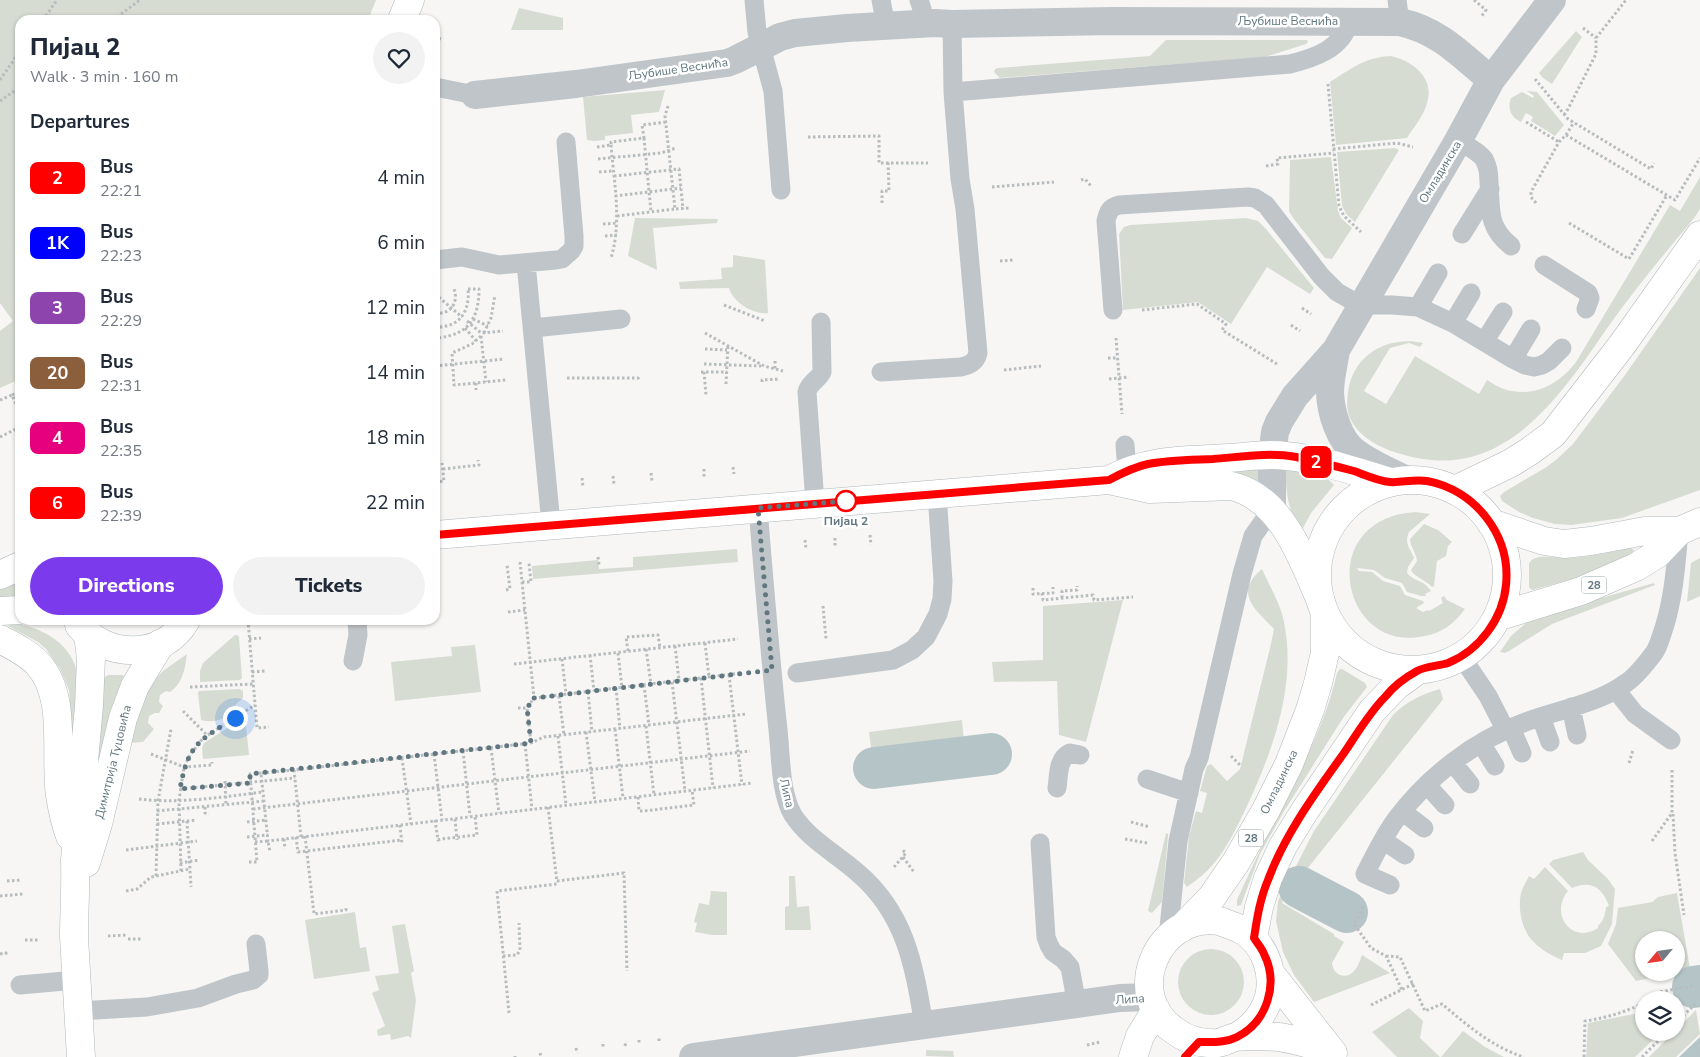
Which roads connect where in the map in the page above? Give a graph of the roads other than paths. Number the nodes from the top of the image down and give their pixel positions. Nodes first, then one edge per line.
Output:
1 (410, 0) edge
2 (754, 0) edge
3 (1552, 0) edge
4 (1065, 11) edge
5 (1399, 11) edge
6 (922, 12) edge
7 (884, 13) edge
8 (404, 15) edge
9 (1349, 22) junction
10 (952, 24) junction
11 (761, 47) junction
12 (1491, 80) junction
13 (440, 89) edge
14 (953, 92) junction
15 (475, 95) joint
16 (1458, 141) junction
17 (566, 142) dead end
18 (1490, 188) junction
19 (781, 190) dead end
20 (1462, 234) dead end
21 (1700, 235) edge
22 (1504, 247) dead end
23 (440, 259) edge
24 (526, 263) junction
25 (1544, 265) dead end
26 (1438, 273) dead end
27 (1472, 293) dead end
28 (1360, 305) junction
29 (1418, 307) junction
30 (1586, 309) dead end
31 (1113, 310) dead end
32 (1503, 312) dead end
33 (621, 320) dead end
34 (821, 322) dead end
35 (1453, 323) junction
36 (533, 328) junction
37 (1531, 329) dead end
38 (1484, 342) junction
39 (1562, 348) dead end
40 (1336, 350) junction
41 (1513, 359) junction
42 (881, 372) dead end
43 (1272, 455) junction
44 (1120, 465) junction
45 (1398, 481) junction
46 (1455, 490) junction
47 (937, 494) junction
48 (815, 503) junction
49 (758, 508) junction
50 (1272, 510) junction
51 (1491, 523) junction
52 (551, 524) junction
53 (1689, 527) edge
54 (440, 535) edge
55 (15, 568) edge
56 (0, 575) edge
57 (1323, 606) junction
58 (15, 610) edge
59 (0, 611) edge
60 (1497, 617) junction
61 (78, 625) edge
62 (79, 625) edge
63 (183, 625) edge
64 (357, 625) edge
65 (0, 638) edge
66 (161, 643) junction
67 (1461, 656) junction
68 (353, 662) dead end
69 (1418, 670) junction
70 (797, 673) dead end
71 (1616, 690) junction
72 (1571, 707) junction
73 (1541, 717) junction
74 (1508, 729) junction
75 (1577, 735) dead end
76 (1671, 740) dead end
77 (1550, 742) dead end
78 (1481, 743) junction
79 (1522, 753) dead end
80 (1080, 755) dead end
81 (1453, 762) junction
82 (1495, 766) dead end
83 (1147, 779) dead end
84 (1470, 784) dead end
85 (1427, 785) junction
86 (1057, 788) dead end
87 (1189, 794) junction
88 (1445, 805) dead end
89 (1403, 812) junction
90 (1424, 828) dead end
91 (1383, 840) junction
92 (1040, 843) dead end
93 (75, 848) junction
94 (1405, 855) dead end
95 (76, 885) junction
96 (1390, 886) dead end
97 (1175, 932) junction
98 (1254, 938) junction
99 (256, 944) dead end
100 (1270, 973) junction
101 (76, 980) junction
102 (20, 985) dead end
103 (1153, 1004) junction
104 (1077, 1005) junction
105 (78, 1011) junction
106 (924, 1025) junction
107 (1237, 1037) junction
108 (1192, 1049) edge
109 (1334, 1054) edge
110 (81, 1057) edge
111 (693, 1057) edge
112 (1133, 1057) edge

1 - 8 main road
2 - 11 lane
3 - 12 street, Омладинска
4 - 9 street, Љубише Веснића
4 - 10 street, Љубише Веснића
5 - 9 street, Љубише Веснића
5 - 12 street, Љубише Веснића
6 - 7 street, Љубише Веснића
6 - 10 street, Љубише Веснића
7 - 11 street, Љубише Веснића
9 - 14 lane
10 - 14 lane
11 - 15 street, Љубише Веснића
11 - 19 lane
12 - 16 street, Омладинска
13 - 15 lane, Љубише Веснића
14 - 42 lane
16 - 18 lane
16 - 28 street, Омладинска
17 - 24 lane
18 - 20 lane
18 - 22 lane
21 - 46 main road
23 - 24 lane
24 - 36 lane
25 - 30 lane
26 - 29 lane
27 - 35 lane
28 - 29 lane
28 - 31 lane
28 - 40 street, Омладинска
29 - 35 lane
32 - 38 lane
33 - 36 lane
34 - 48 lane
35 - 38 lane
36 - 52 lane
37 - 41 lane
38 - 41 lane
39 - 41 lane
40 - 43 street, Омладинска
40 - 45 street, Омладинска
43 - 44 main road
43 - 45 main road
43 - 50 street, Омладинска
44 - 47 main road
44 - 50 main road
45 - 46 main road
45 - 57 main road, Омладинска
46 - 51 main road
47 - 48 main road
47 - 70 lane
48 - 49 main road
49 - 52 main road
49 - 106 lane, Липа
50 - 57 main road
50 - 87 lane
51 - 53 main road
51 - 60 main road
52 - 54 main road
53 - 60 main road, 28
53 - 71 lane
55 - 56 main road
57 - 69 main road
57 - 97 main road, Омладинска / 28
58 - 59 main road
60 - 67 main road
61 - 93 main road, Димитрија Туцовића
62 - 66 main road
63 - 66 main road
64 - 68 lane
65 - 93 main road
66 - 95 main road, Димитрија Туцовића
67 - 69 main road
67 - 74 lane
69 - 98 main road
71 - 72 lane
71 - 76 lane
72 - 73 lane
72 - 75 lane
73 - 74 lane
73 - 77 lane
74 - 78 lane
74 - 79 lane
78 - 81 lane
78 - 82 lane
80 - 86 lane
81 - 84 lane
81 - 85 lane
83 - 87 lane
85 - 88 lane
85 - 89 lane
87 - 97 lane
89 - 90 lane
89 - 91 lane
91 - 94 lane
91 - 96 lane
92 - 104 lane
93 - 95 main road, Димитрија Туцовића
95 - 101 main road, Димитрија Туцовића
97 - 98 main road
97 - 103 main road
98 - 100 main road
99 - 105 lane
100 - 107 main road
100 - 109 main road
101 - 102 lane
101 - 105 main road, Димитрија Туцовића
103 - 104 street, Липа
103 - 108 main road
103 - 112 main road
104 - 106 street, Липа
105 - 110 main road, Димитрија Туцовића
106 - 111 street, Липа
107 - 108 main road
107 - 109 main road

